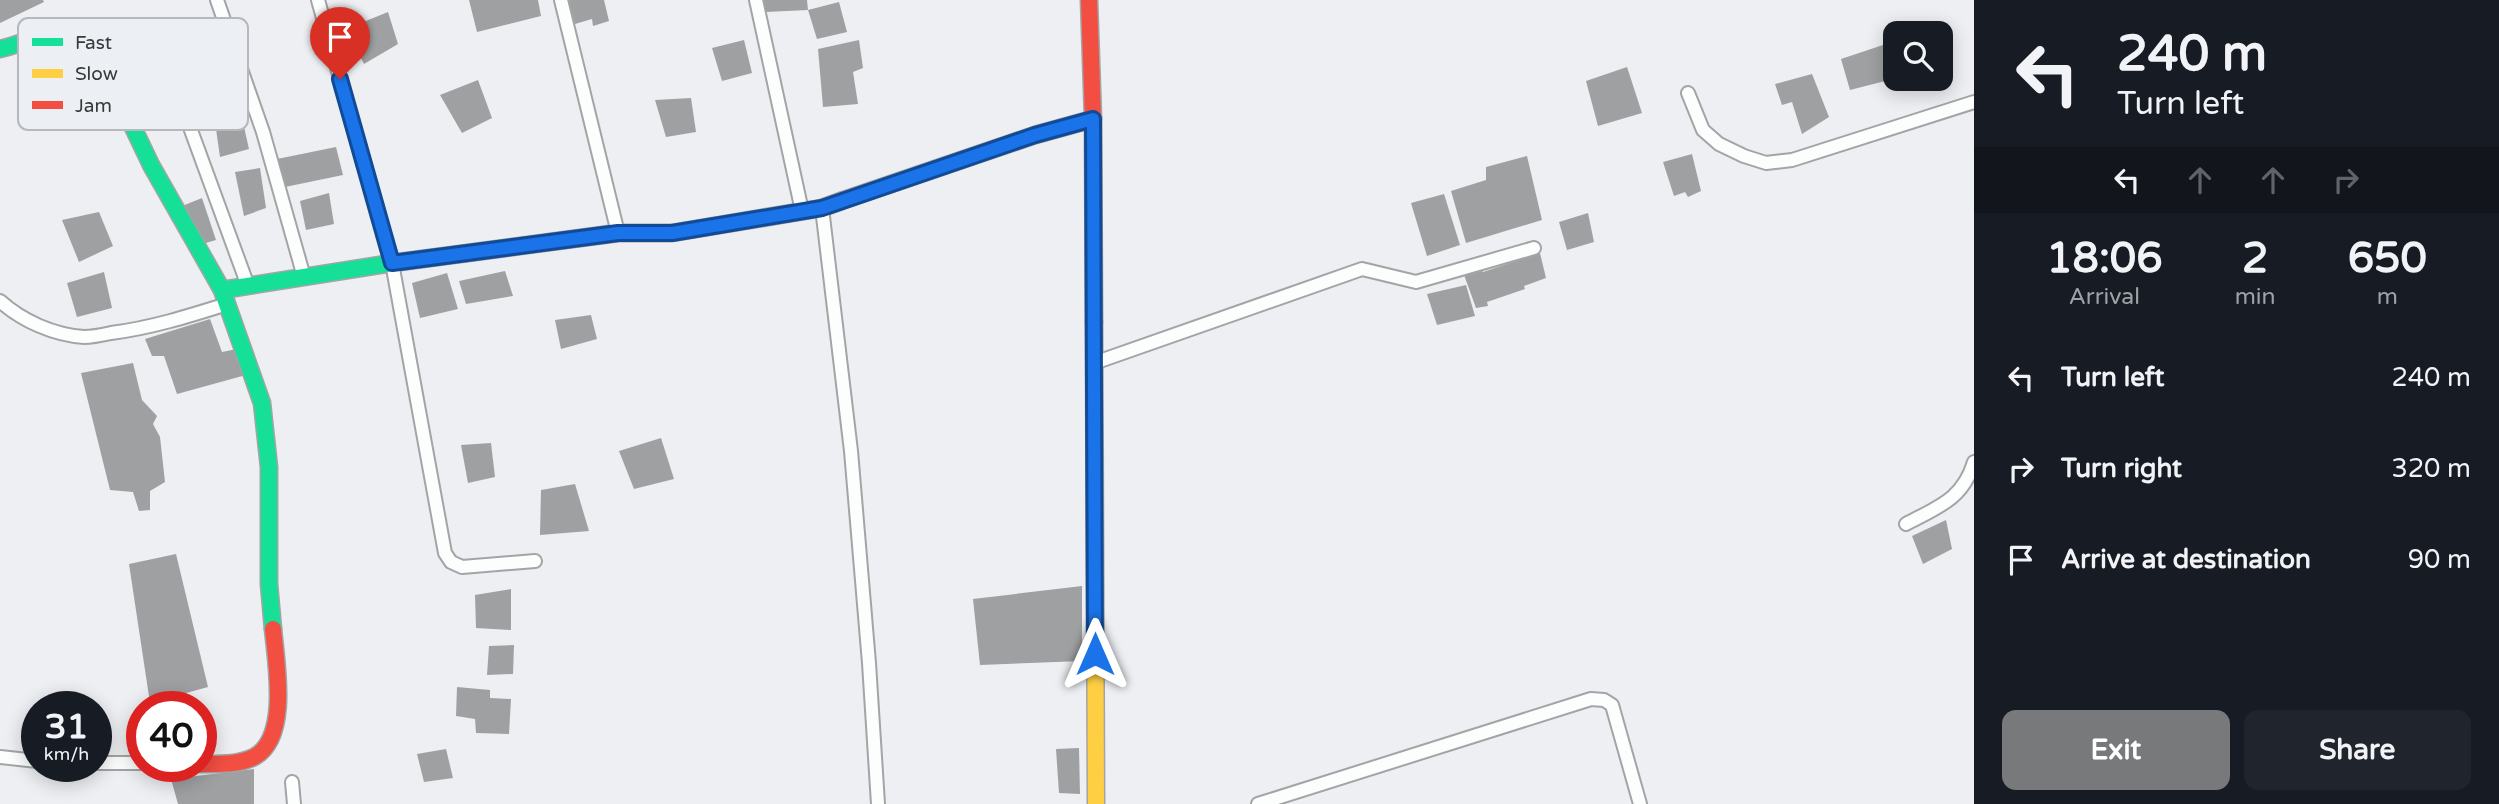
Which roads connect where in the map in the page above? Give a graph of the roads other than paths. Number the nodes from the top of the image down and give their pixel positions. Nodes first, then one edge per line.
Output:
1 (217, 0) edge
2 (318, 0) edge
3 (561, 0) edge
4 (756, 0) edge
5 (1089, 0) edge
6 (223, 18) edge
7 (18, 46) edge
8 (0, 49) edge
9 (248, 89) edge
10 (1688, 93) dead end
11 (1974, 102) edge
12 (1093, 119) junction
13 (135, 130) edge
14 (191, 130) edge
15 (822, 208) junction
16 (802, 211) junction
17 (618, 233) junction
18 (1534, 248) dead end
19 (392, 263) junction
20 (304, 277) junction
21 (248, 286) junction
22 (225, 297) junction
23 (0, 301) edge
24 (1094, 363) junction
25 (1974, 462) edge
26 (1906, 524) dead end
27 (535, 561) dead end
28 (0, 757) edge
29 (21, 759) edge
30 (217, 764) edge
31 (292, 782) dead end
32 (294, 804) edge
33 (878, 804) edge
34 (1096, 804) edge
35 (1258, 804) edge
36 (1640, 804) edge

1 - 6 street
2 - 19 street
3 - 17 street
4 - 16 street
5 - 12 street
7 - 8 street
9 - 20 street
10 - 11 street
12 - 15 street
12 - 24 street
13 - 22 street
14 - 21 street
15 - 16 street
15 - 33 street
16 - 17 street
17 - 19 street
18 - 24 street
19 - 20 street
19 - 27 street
20 - 21 street
21 - 22 street
22 - 23 street
22 - 30 street
24 - 34 street
25 - 26 street
28 - 29 street
31 - 32 street
35 - 36 street

